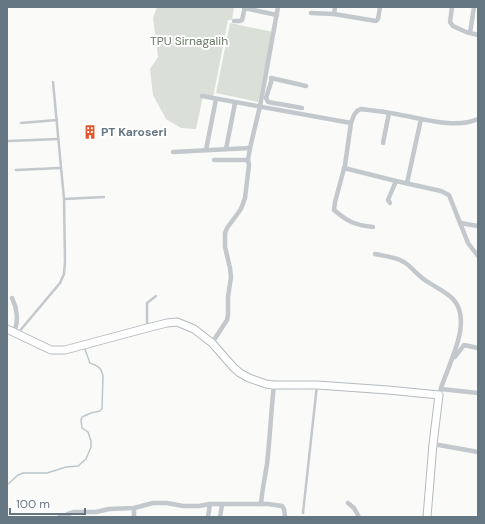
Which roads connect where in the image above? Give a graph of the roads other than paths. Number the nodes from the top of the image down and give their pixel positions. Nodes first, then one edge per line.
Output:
1 (278, 7) edge
2 (335, 7) edge
3 (380, 7) edge
4 (452, 7) edge
5 (474, 7) edge
6 (244, 8) edge
7 (311, 13) dead end
8 (334, 14) junction
9 (277, 15) junction
10 (234, 21) dead end
11 (470, 33) junction
12 (478, 35) edge
13 (265, 77) junction
14 (272, 79) junction
15 (53, 82) dead end
16 (306, 86) dead end
17 (202, 96) dead end
18 (216, 99) junction
19 (235, 102) junction
20 (260, 106) junction
21 (302, 108) dead end
22 (389, 113) junction
23 (420, 119) junction
24 (478, 119) edge
25 (57, 120) junction
26 (21, 123) dead end
27 (351, 123) junction
28 (58, 139) junction
29 (9, 140) dead end
30 (383, 143) dead end
31 (250, 148) junction
32 (226, 149) junction
33 (206, 150) junction
34 (173, 152) dead end
35 (214, 160) dead end
36 (248, 160) junction
37 (60, 168) junction
38 (344, 168) junction
39 (16, 170) dead end
40 (396, 181) junction
41 (407, 183) junction
42 (104, 197) dead end
43 (64, 199) junction
44 (390, 203) dead end
45 (460, 222) junction
46 (478, 226) edge
47 (373, 227) dead end
48 (375, 254) dead end
49 (478, 256) edge
50 (156, 296) dead end
51 (12, 298) dead end
52 (147, 328) junction
53 (11, 331) edge
54 (212, 343) junction
55 (478, 348) edge
56 (452, 359) junction
57 (274, 385) junction
58 (318, 385) junction
59 (440, 392) junction
60 (478, 393) edge
61 (433, 444) junction
62 (478, 452) edge
63 (348, 503) dead end
64 (210, 504) junction
65 (261, 504) junction
66 (222, 505) junction
67 (134, 508) junction
68 (303, 513) dead end
69 (90, 514) edge
70 (59, 517) edge
71 (134, 517) edge
72 (208, 517) edge
73 (220, 517) edge
74 (285, 517) edge
75 (359, 517) edge
76 (427, 517) edge

1 - 9 street
2 - 8 street
3 - 8 street
4 - 11 street
5 - 11 street
6 - 9 street
6 - 10 street
7 - 8 street
9 - 13 street
11 - 12 street
13 - 14 street
13 - 20 street
14 - 16 street
14 - 21 street
15 - 25 lane
17 - 18 street
18 - 19 street
18 - 33 street
19 - 20 street
19 - 32 street
20 - 27 street
20 - 31 street
22 - 23 street
22 - 27 street
22 - 30 street
23 - 24 street
23 - 41 street
25 - 26 lane
25 - 28 lane
27 - 38 street
28 - 29 lane
28 - 37 lane
31 - 32 street
31 - 36 street
32 - 33 street
33 - 34 street
35 - 36 street
36 - 54 street
37 - 39 lane
37 - 43 lane
38 - 40 street
38 - 47 street
40 - 41 street
40 - 44 street
41 - 45 street
42 - 43 lane
43 - 53 lane
45 - 46 street
45 - 49 street
48 - 56 street
50 - 52 lane
51 - 53 street
52 - 53 street
52 - 54 street
54 - 57 street
55 - 56 street
56 - 59 street
57 - 58 street
57 - 65 street
58 - 59 street
58 - 68 lane
59 - 60 street
59 - 61 street
61 - 62 street
61 - 76 street
63 - 75 street
64 - 66 street
64 - 67 street
64 - 72 street
65 - 66 street
65 - 74 street
66 - 73 street
67 - 69 street
67 - 71 street
69 - 70 street

